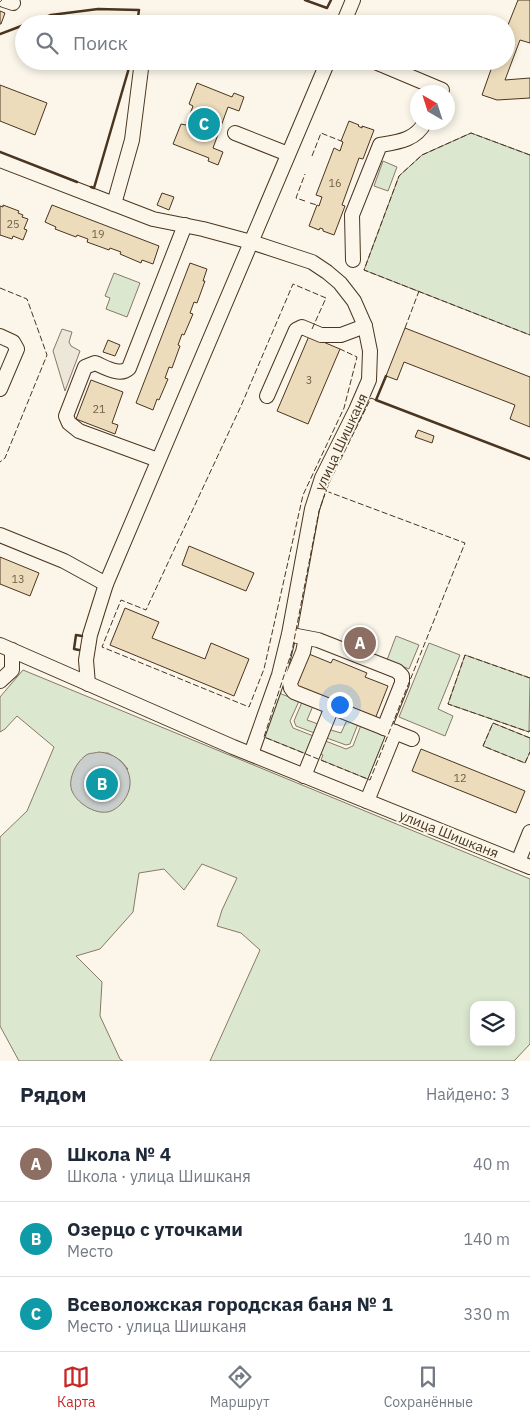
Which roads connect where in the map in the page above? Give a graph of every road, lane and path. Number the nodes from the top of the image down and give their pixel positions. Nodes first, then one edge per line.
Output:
1 (353, 0) edge
2 (347, 15) edge
3 (141, 70) edge
4 (324, 70) edge
5 (394, 70) edge
6 (430, 85) edge
7 (421, 130) edge
8 (234, 133) dead end
9 (288, 154) junction
10 (0, 160) edge
11 (114, 204) junction
12 (185, 225) junction
13 (251, 242) junction
14 (353, 260) dead end
15 (365, 326) junction
16 (0, 336) edge
17 (0, 389) edge
18 (267, 396) dead end
19 (158, 460) junction
20 (0, 535) edge
21 (106, 584) junction
22 (289, 634) junction
23 (306, 638) junction
24 (6, 648) edge
25 (0, 681) edge
26 (88, 684) junction
27 (332, 707) junction
28 (390, 730) junction
29 (412, 739) dead end
30 (251, 754) junction
31 (304, 776) junction
32 (367, 801) junction
33 (530, 832) edge
34 (524, 864) edge

1 - 2 street
3 - 11 street
4 - 9 street
5 - 6 street
7 - 14 street
8 - 9 street
9 - 13 street
10 - 11 street, улица Шишканя
11 - 12 street, улица Шишканя
12 - 13 street, улица Шишканя
12 - 19 street
13 - 15 street, улица Шишканя
13 - 19 street
15 - 18 street
15 - 22 street, улица Шишканя
16 - 17 street
19 - 21 street
20 - 21 street
21 - 26 street
22 - 23 street
22 - 30 street, улица Шишканя
23 - 27 street
23 - 28 street
24 - 25 street
24 - 26 street
26 - 30 street
27 - 28 street
27 - 31 street
28 - 29 street
28 - 32 street
30 - 31 street, улица Шишканя
31 - 32 street, улица Шишканя
32 - 34 street, улица Шишканя
33 - 34 street

